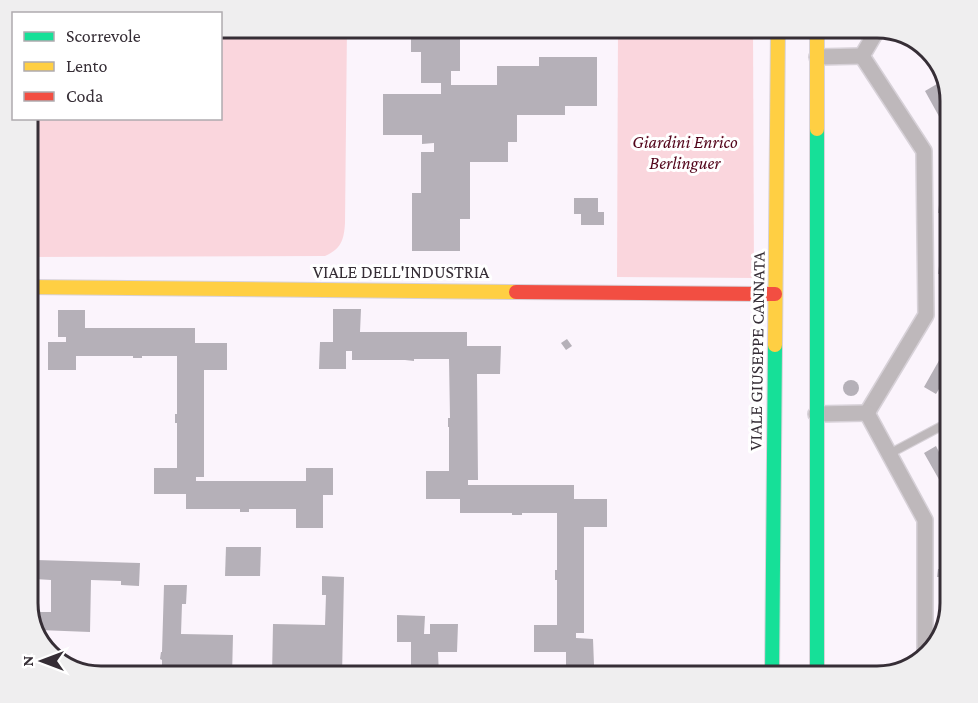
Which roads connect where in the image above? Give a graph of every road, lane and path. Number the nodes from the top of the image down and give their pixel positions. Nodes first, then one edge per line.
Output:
1 (778, 38) edge
2 (817, 38) edge
3 (873, 38) edge
4 (862, 56) junction
5 (817, 57) junction
6 (38, 287) edge
7 (775, 294) junction
8 (867, 413) junction
9 (816, 414) junction
10 (940, 427) edge
11 (889, 454) junction
12 (925, 644) edge
13 (772, 666) edge
14 (817, 666) edge

1 - 7 street, VIALE GIUSEPPE CANNATA
2 - 5 street
3 - 4 street
4 - 5 street
4 - 8 street
5 - 9 street
6 - 7 street, VIALE DELL'INDUSTRIA
7 - 13 street, VIALE GIUSEPPE CANNATA
8 - 9 street
8 - 11 street
9 - 14 street
10 - 11 lane
11 - 12 street

